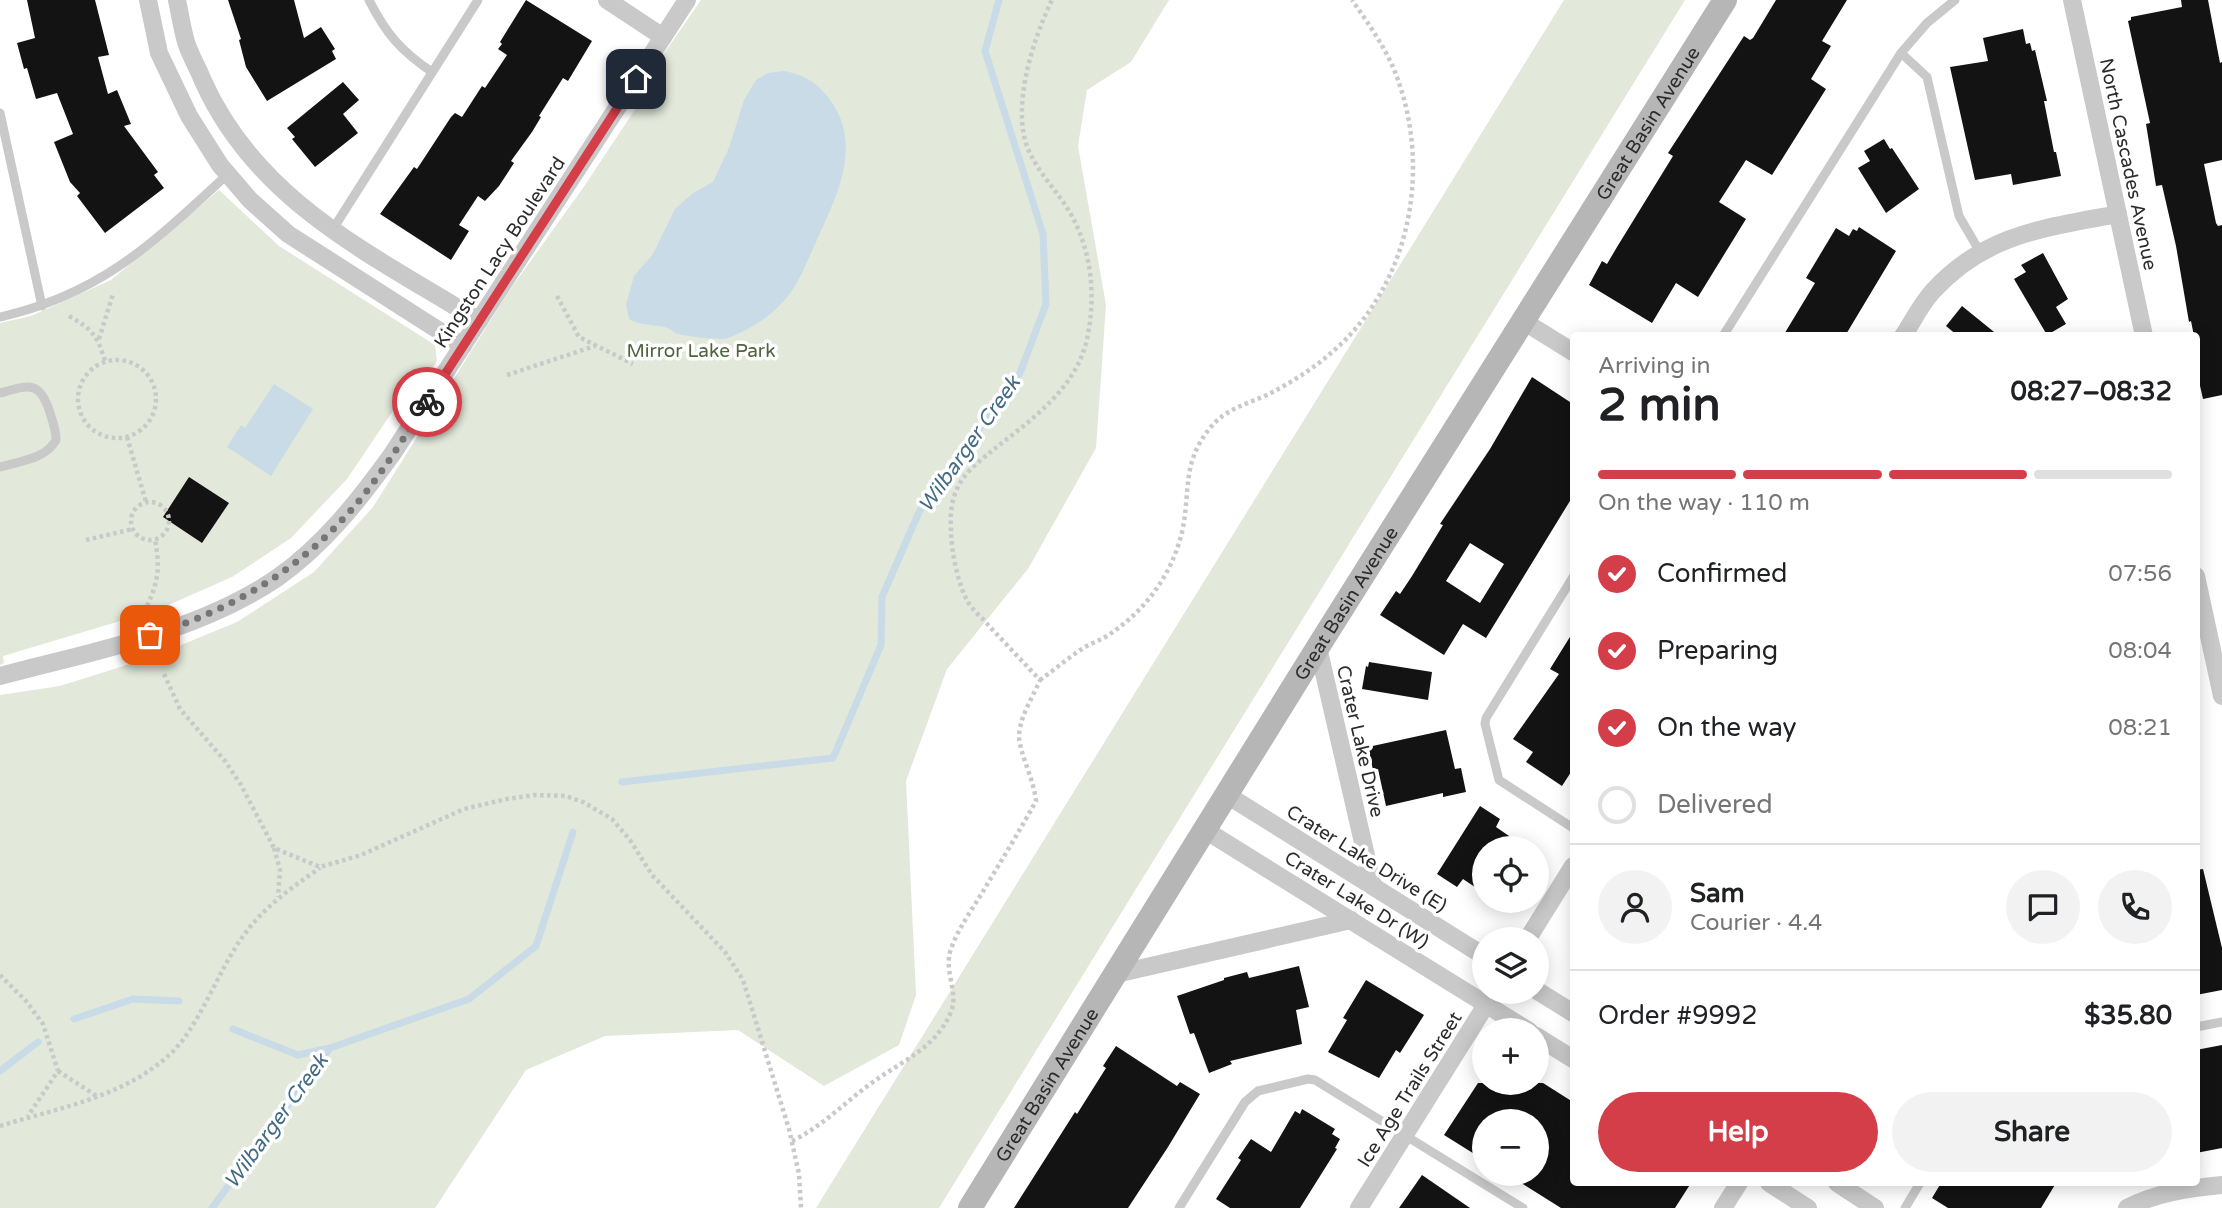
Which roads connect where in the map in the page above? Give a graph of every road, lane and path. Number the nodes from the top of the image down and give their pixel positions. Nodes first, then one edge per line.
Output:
1 (148, 0) edge
2 (177, 0) edge
3 (369, 0) edge
4 (478, 0) edge
5 (607, 0) edge
6 (687, 0) edge
7 (1052, 0) edge
8 (1352, 0) edge
9 (1725, 0) edge
10 (1955, 0) edge
11 (2072, 0) edge
12 (663, 37) junction
13 (1901, 53) junction
14 (432, 72) junction
15 (0, 113) edge
16 (228, 174) junction
17 (2118, 214) junction
18 (332, 229) junction
19 (1980, 252) junction
20 (113, 294) dead end
21 (557, 296) dead end
22 (42, 306) junction
23 (69, 316) dead end
24 (0, 317) edge
25 (479, 321) junction
26 (1523, 321) junction
27 (1726, 332) edge
28 (1906, 332) edge
29 (2143, 332) edge
30 (99, 339) junction
31 (463, 346) junction
32 (596, 346) junction
33 (1570, 350) edge
34 (105, 361) junction
35 (633, 364) dead end
36 (506, 375) dead end
37 (0, 393) edge
38 (127, 437) junction
39 (0, 467) edge
40 (146, 502) junction
41 (133, 528) junction
42 (86, 540) dead end
43 (155, 540) junction
44 (1570, 582) edge
45 (147, 606) dead end
46 (2200, 613) edge
47 (1318, 647) junction
48 (2204, 650) edge
49 (164, 674) dead end
50 (0, 676) edge
51 (1040, 680) junction
52 (2222, 696) edge
53 (1227, 795) junction
54 (1570, 826) edge
55 (1205, 830) junction
56 (274, 848) junction
57 (320, 867) junction
58 (1570, 871) edge
59 (1373, 887) junction
60 (278, 898) junction
61 (1351, 920) junction
62 (1535, 927) edge
63 (1472, 949) edge
64 (1116, 974) junction
65 (0, 975) edge
66 (1472, 987) edge
67 (1549, 998) edge
68 (1487, 1004) edge
69 (1498, 1004) edge
70 (1570, 1011) edge
71 (1514, 1018) edge
72 (2222, 1021) edge
73 (2200, 1026) edge
74 (1549, 1044) edge
75 (1570, 1057) edge
76 (58, 1071) junction
77 (99, 1097) junction
78 (28, 1117) junction
79 (0, 1126) edge
80 (1405, 1135) junction
81 (792, 1142) junction
82 (2222, 1185) edge
83 (1737, 1186) edge
84 (1774, 1186) edge
85 (1842, 1186) edge
86 (1918, 1186) edge
87 (801, 1208) edge
88 (970, 1208) edge
89 (1179, 1208) edge
90 (1359, 1208) edge
91 (1523, 1208) edge
92 (1723, 1208) edge
93 (1808, 1208) edge
94 (1875, 1208) edge
95 (1905, 1208) edge
96 (2126, 1208) edge

1 - 16 street
2 - 18 street
3 - 14 lane
4 - 14 lane
5 - 12 street
6 - 12 street, Kingston Lacy Boulevard
7 - 51 path
8 - 51 path
9 - 26 street, Great Basin Avenue
10 - 13 lane
11 - 17 street, North Cascades Avenue
12 - 25 street, Kingston Lacy Boulevard
13 - 19 lane
13 - 27 lane
14 - 18 lane
15 - 22 lane
16 - 22 lane
16 - 31 street
17 - 19 street
17 - 29 street, North Cascades Avenue
18 - 25 street
19 - 28 street
20 - 30 path
21 - 32 path
22 - 24 lane
23 - 30 path
25 - 31 street, Kingston Lacy Boulevard
26 - 33 street
26 - 47 street, Great Basin Avenue
30 - 34 path
31 - 50 street, Kingston Lacy Boulevard
32 - 35 path
32 - 36 path
34 - 38 path
34 - 38 path
37 - 39 lane
38 - 40 path
40 - 41 path
40 - 43 path
41 - 42 path
41 - 43 path
43 - 45 path
44 - 54 lane
46 - 48 street
47 - 53 street, Great Basin Avenue
47 - 59 street, Crater Lake Drive
48 - 52 street
49 - 56 path
51 - 81 path
53 - 55 street, Great Basin Avenue
53 - 59 street, Crater Lake Drive (E)
55 - 61 street, Crater Lake Dr (W)
55 - 64 street, Great Basin Avenue
56 - 57 path
56 - 60 path
57 - 60 path
57 - 81 path
58 - 62 street
59 - 63 street, Crater Lake Drive (E)
60 - 77 path
61 - 64 street
61 - 66 street, Crater Lake Dr (W)
64 - 88 street, Great Basin Avenue
65 - 76 path
67 - 70 street
68 - 80 street, Ice Age Trails Street
69 - 71 street
72 - 73 lane
74 - 75 street
76 - 77 path
76 - 78 path
77 - 78 path
78 - 79 path
80 - 89 lane
80 - 90 street, Ice Age Trails Street
80 - 91 lane
81 - 87 path
82 - 96 street
83 - 92 street
84 - 93 street
85 - 94 street
86 - 95 lane

